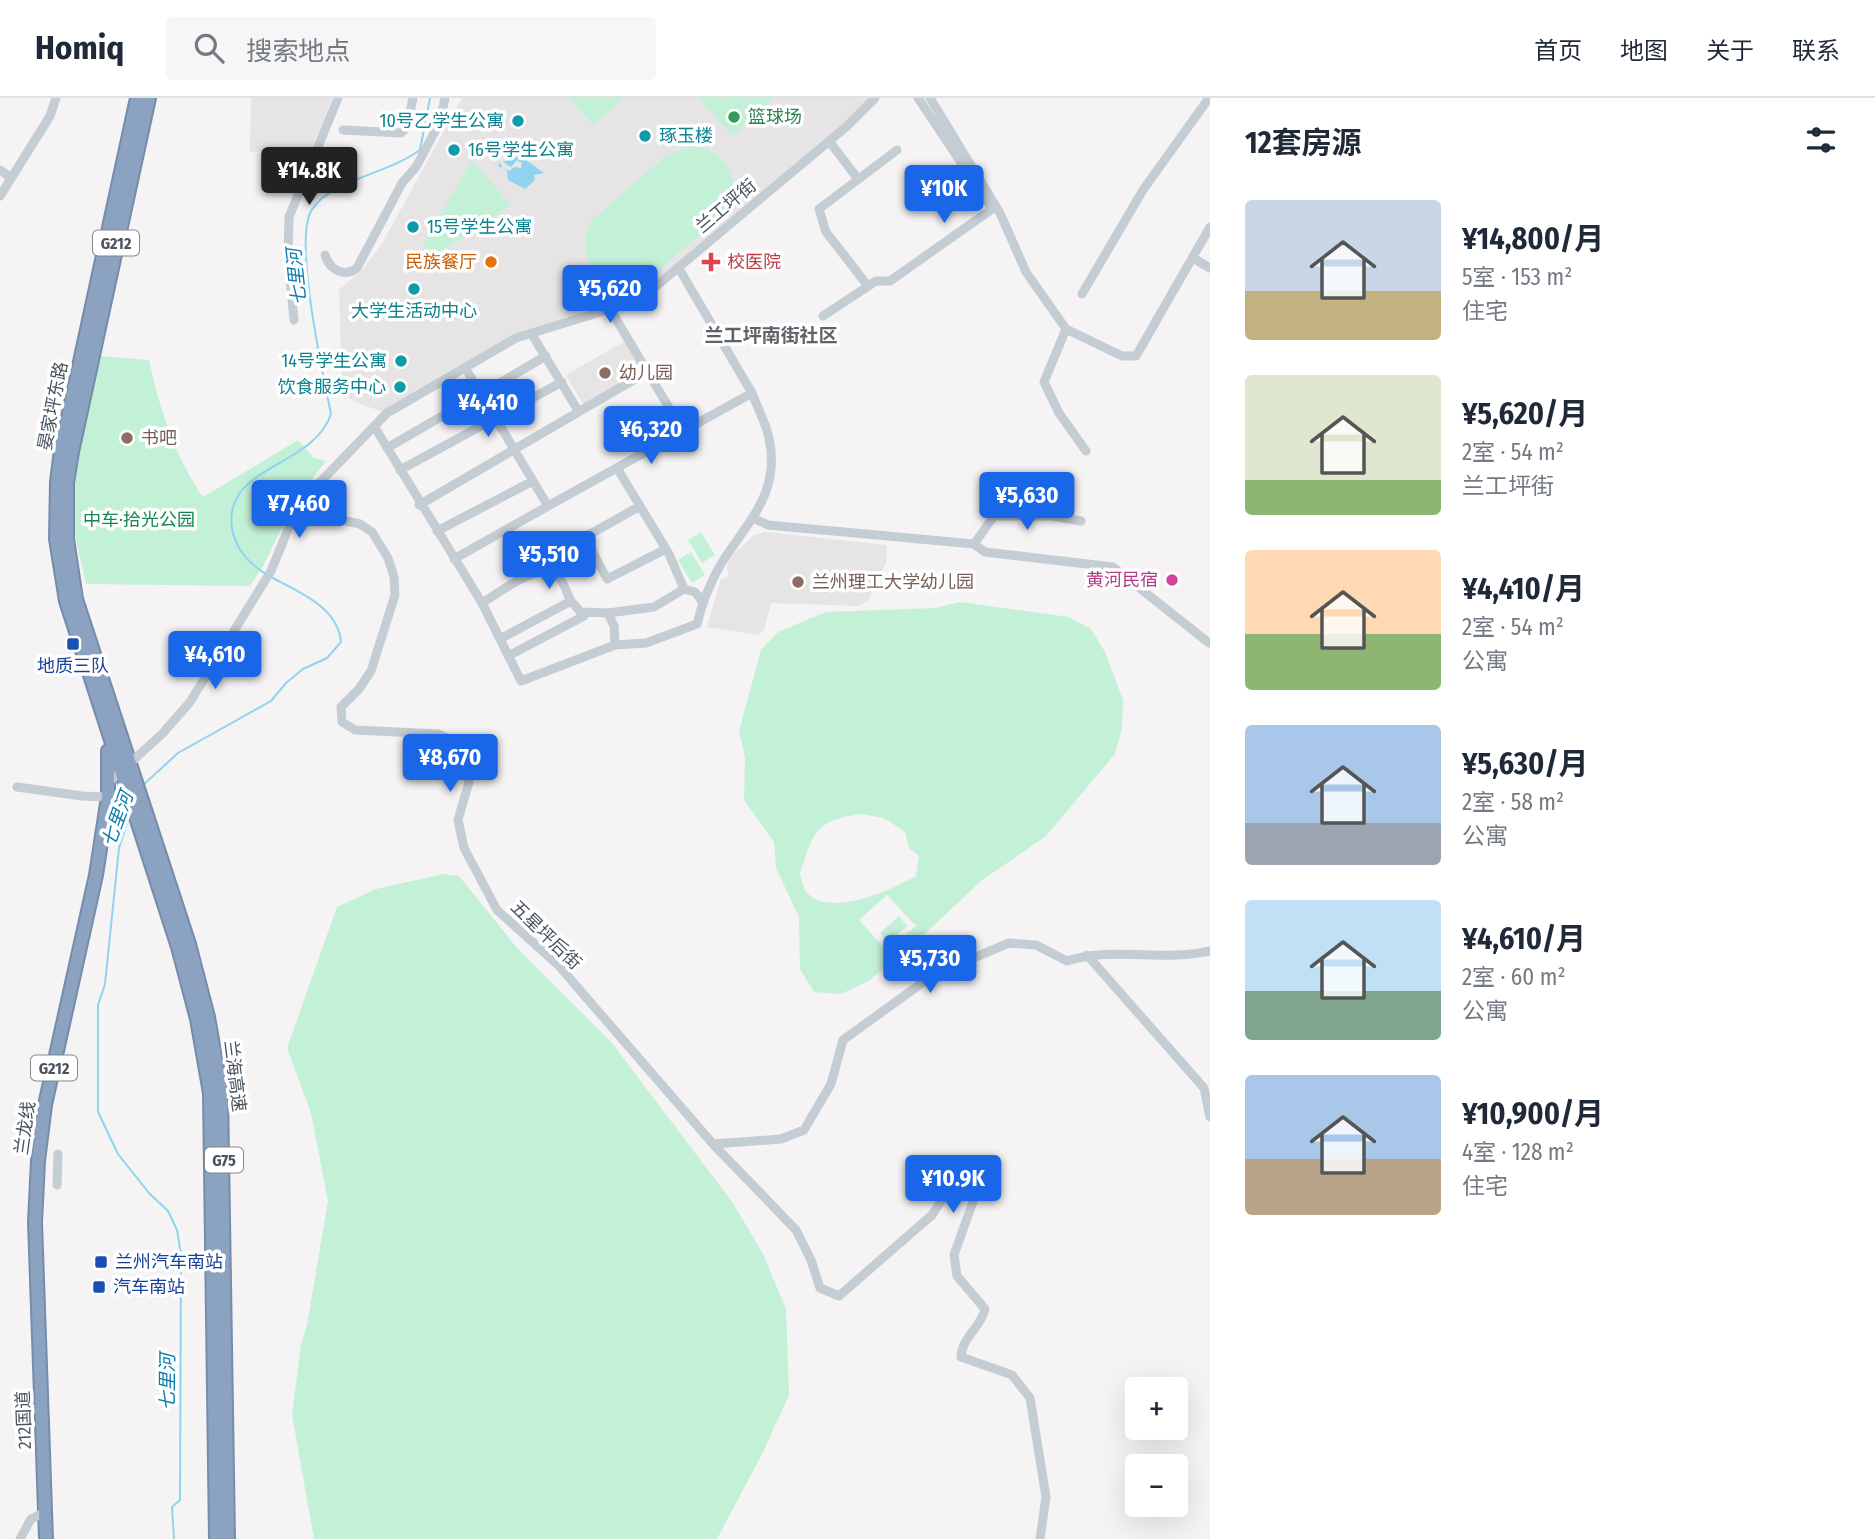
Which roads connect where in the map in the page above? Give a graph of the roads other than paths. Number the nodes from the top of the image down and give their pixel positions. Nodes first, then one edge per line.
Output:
1 (56, 98) edge
2 (137, 98) edge
3 (149, 98) edge
4 (338, 98) edge
5 (413, 98) edge
6 (445, 98) edge
7 (875, 98) edge
8 (918, 98) edge
9 (930, 98) edge
10 (1209, 98) edge
11 (343, 130) dead end
12 (829, 141) junction
13 (897, 150) dead end
14 (0, 170) edge
15 (11, 178) junction
16 (858, 179) junction
17 (0, 196) edge
18 (1210, 227) edge
19 (325, 255) dead end
20 (1193, 258) junction
21 (678, 267) junction
22 (1210, 268) edge
23 (868, 286) junction
24 (1082, 293) dead end
25 (610, 309) junction
26 (823, 316) dead end
27 (294, 320) dead end
28 (1066, 329) junction
29 (531, 333) junction
30 (546, 356) junction
31 (466, 369) junction
32 (647, 372) junction
33 (562, 382) junction
34 (481, 393) junction
35 (751, 393) junction
36 (579, 412) junction
37 (496, 418) junction
38 (374, 426) junction
39 (683, 431) junction
40 (387, 448) junction
41 (512, 450) junction
42 (1086, 451) dead end
43 (617, 468) junction
44 (400, 470) junction
45 (533, 481) junction
46 (306, 497) junction
47 (419, 505) junction
48 (548, 506) junction
49 (640, 506) junction
50 (755, 519) junction
51 (1081, 521) dead end
52 (437, 531) junction
53 (974, 544) junction
54 (666, 549) junction
55 (454, 559) junction
56 (65, 570) junction
57 (684, 589) junction
58 (571, 601) junction
59 (702, 601) junction
60 (482, 603) junction
61 (582, 612) junction
62 (608, 613) junction
63 (500, 639) junction
64 (1209, 643) edge
65 (615, 645) junction
66 (508, 656) junction
67 (109, 718) junction
68 (118, 770) junction
69 (131, 783) junction
70 (17, 787) dead end
71 (108, 797) junction
72 (102, 839) junction
73 (1210, 951) edge
74 (1087, 955) junction
75 (1210, 1117) edge
76 (713, 1143) junction
77 (58, 1154) dead end
78 (57, 1185) dead end
79 (38, 1300) joint
80 (45, 1512) junction
81 (20, 1539) edge
82 (46, 1539) edge
83 (216, 1539) edge
84 (228, 1539) edge
85 (1040, 1539) edge

1 - 15 street
2 - 56 highway, 晏家坪东路 / G212
3 - 56 highway, 晏家坪东路 / G212
4 - 27 street
5 - 11 street
6 - 19 street
7 - 12 street, 兰工坪街
8 - 23 street
9 - 28 street
10 - 24 street
12 - 16 street
12 - 21 street, 兰工坪街
13 - 16 street
14 - 15 street
15 - 17 street
16 - 23 street
18 - 20 street
20 - 22 street
20 - 28 street
21 - 25 street, 兰工坪街
21 - 35 street
23 - 26 street
25 - 29 street, 兰工坪街
25 - 32 street
28 - 42 street
29 - 30 street
29 - 31 street, 兰工坪街
30 - 33 street
30 - 34 street
31 - 34 street
31 - 38 street, 兰工坪街
32 - 36 street
32 - 39 street
33 - 36 street
33 - 37 street
34 - 37 street
34 - 40 street
35 - 39 street
35 - 50 street
36 - 41 street
37 - 41 street
37 - 44 street
38 - 40 street
38 - 46 street, 兰工坪街
39 - 43 street
40 - 44 street
41 - 45 street
41 - 47 street
43 - 48 street
43 - 49 street
44 - 47 street
45 - 48 street
45 - 52 street
46 - 68 street, 兰工坪街
46 - 76 street, 五星坪后街
47 - 52 street
48 - 55 street
49 - 54 street
49 - 54 street
50 - 53 street
50 - 59 street
51 - 53 street
52 - 55 street
53 - 64 street
54 - 57 street
55 - 60 street
56 - 67 highway, 晏家坪东路 / G212
57 - 59 street
57 - 62 street
58 - 60 street
58 - 61 street
58 - 63 street
59 - 65 street
60 - 63 street
61 - 62 street
61 - 66 street
62 - 65 street
63 - 66 street
65 - 66 street
67 - 68 highway, 兰龙线 / G212
67 - 68 highway, 兰海高速 / G75
68 - 69 highway, 兰海高速 / G75
68 - 71 highway, 兰龙线 / G212
68 - 72 highway, 兰龙线 / G212
69 - 83 highway, 兰海高速 / G75
69 - 84 highway, 兰海高速 / G75
70 - 71 street
71 - 72 highway, 兰龙线 / G212
72 - 79 highway, 兰龙线 / G212
73 - 74 street
74 - 75 street
74 - 76 street
76 - 85 street
77 - 78 street
79 - 80 highway, 212国道 / G212
80 - 81 street
80 - 82 highway, 212国道 / G212

